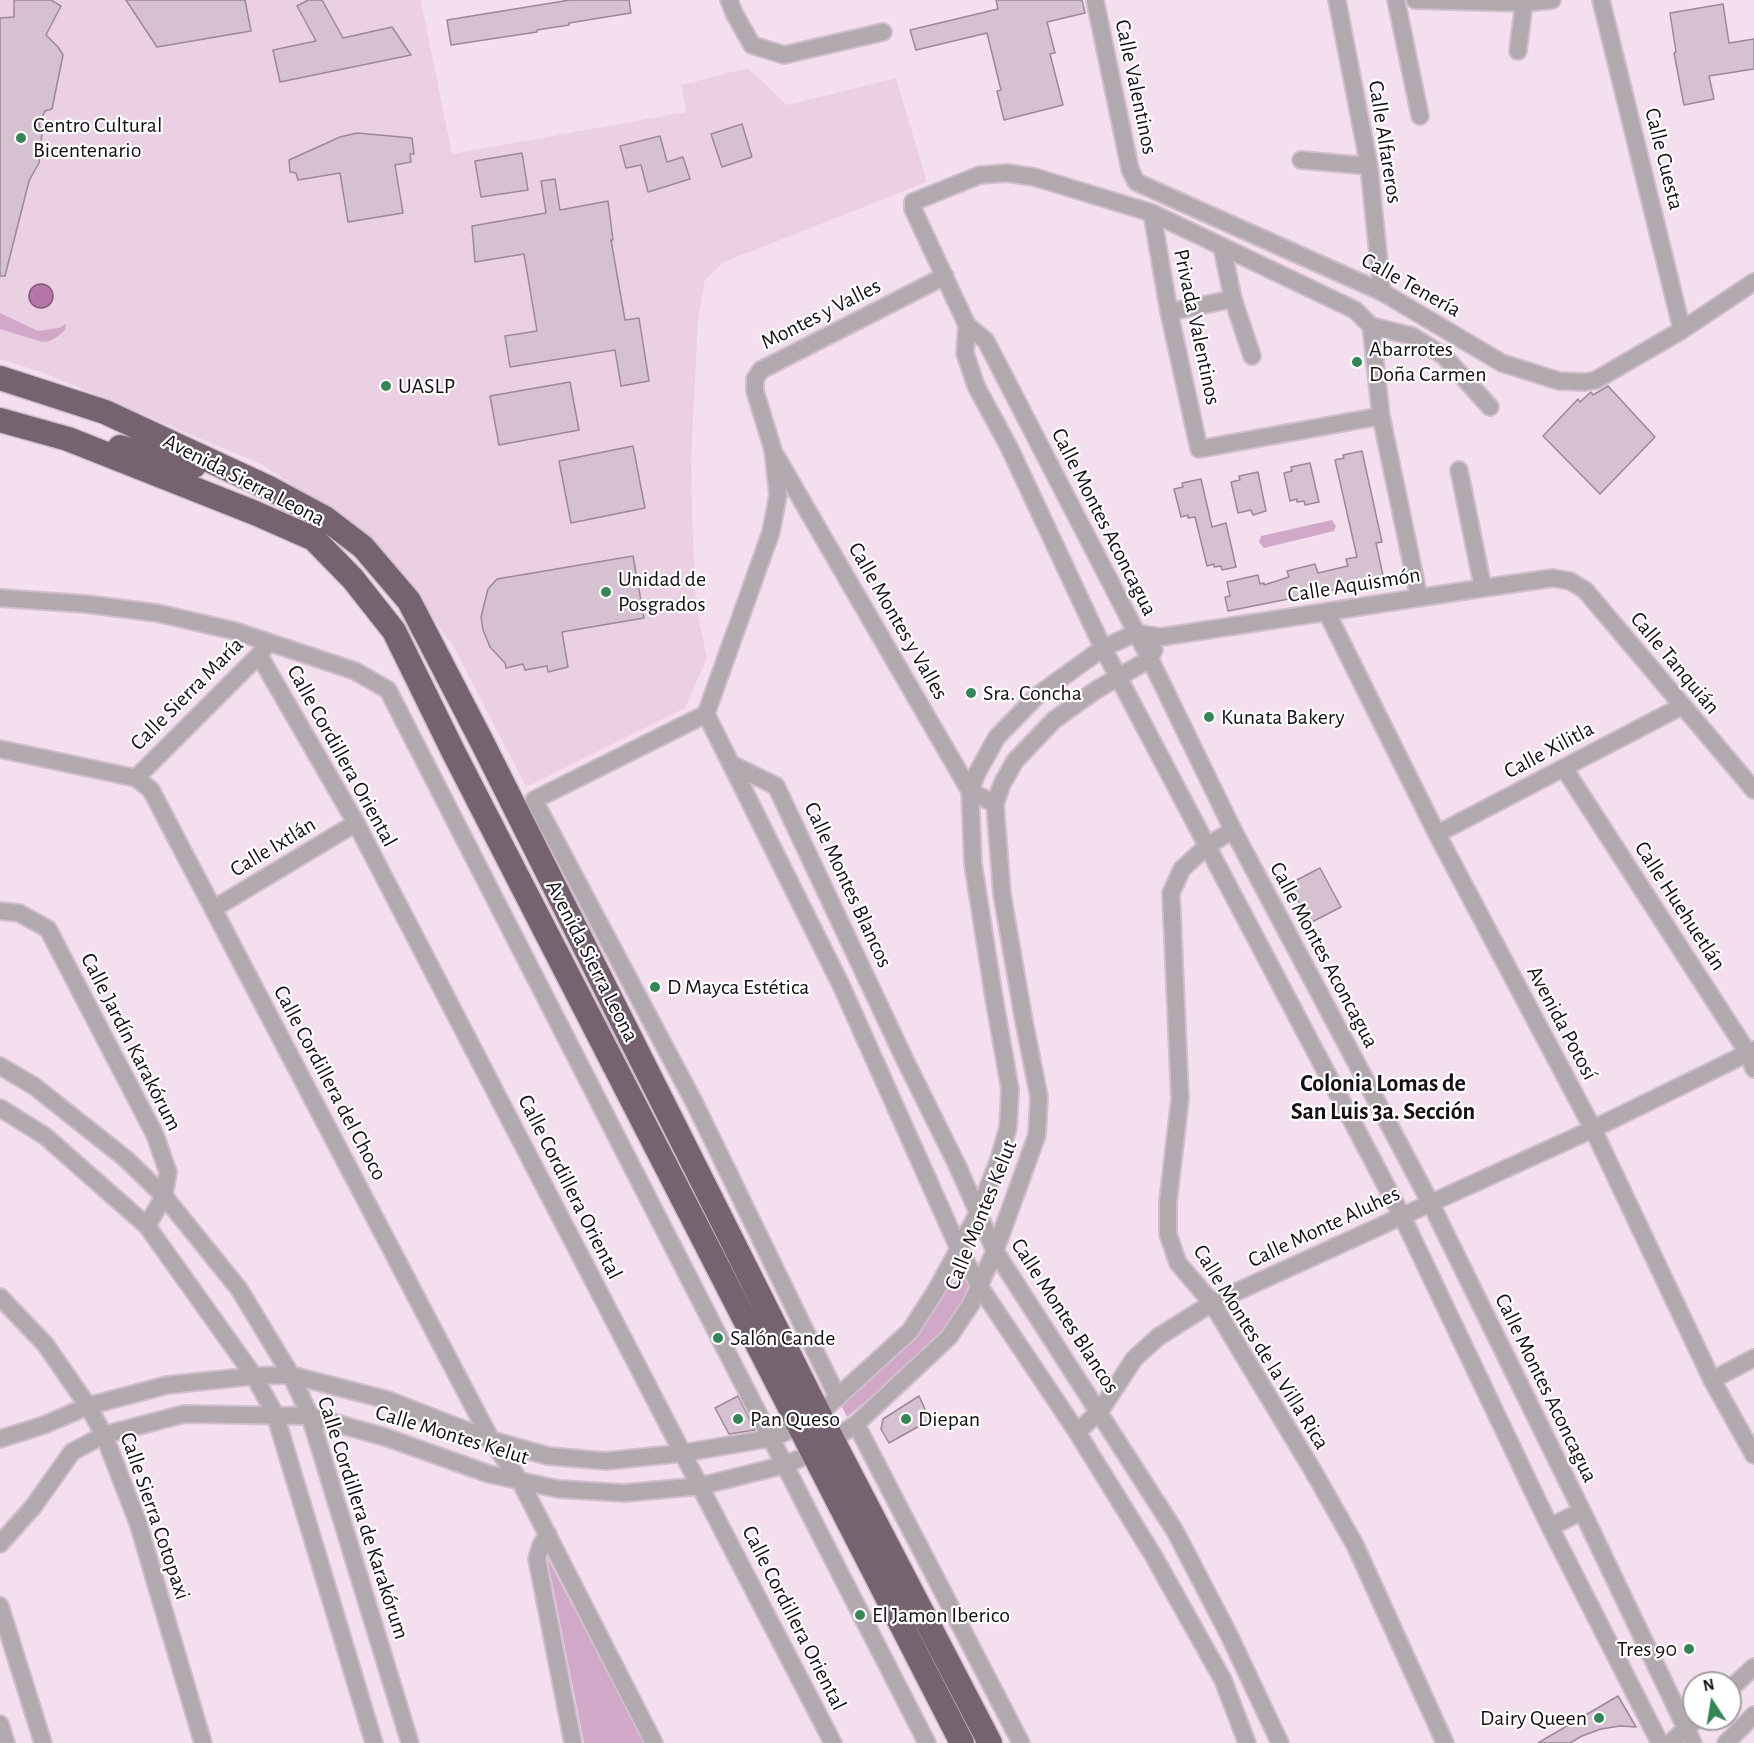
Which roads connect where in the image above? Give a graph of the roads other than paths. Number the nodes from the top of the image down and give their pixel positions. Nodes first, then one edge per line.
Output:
1 (729, 0) edge
2 (1095, 0) edge
3 (1337, 0) edge
4 (1396, 0) edge
5 (1415, 0) edge
6 (1552, 0) edge
7 (1601, 0) edge
8 (1524, 3) junction
9 (883, 32) dead end
10 (1518, 51) dead end
11 (1420, 116) dead end
12 (1301, 160) dead end
13 (1369, 166) junction
14 (1136, 182) joint
15 (1152, 213) junction
16 (1222, 247) junction
17 (945, 276) junction
18 (1754, 282) edge
19 (1382, 292) junction
20 (1233, 299) junction
21 (1169, 312) junction
22 (967, 325) junction
23 (1371, 326) junction
24 (1682, 330) junction
25 (1252, 356) dead end
26 (0, 378) edge
27 (64, 399) junction
28 (1490, 407) dead end
29 (1381, 416) junction
30 (0, 418) edge
31 (1035, 436) junction
32 (1009, 447) junction
33 (96, 450) junction
34 (773, 450) junction
35 (1459, 470) dead end
36 (265, 486) junction
37 (1553, 578) joint
38 (1483, 588) junction
39 (0, 598) edge
40 (1419, 598) junction
41 (1327, 613) junction
42 (1136, 633) junction
43 (1161, 637) junction
44 (264, 648) junction
45 (1103, 648) junction
46 (1150, 659) junction
47 (1118, 678) junction
48 (1682, 706) junction
49 (706, 714) junction
50 (0, 749) edge
51 (730, 764) junction
52 (1564, 768) junction
53 (136, 778) junction
54 (1754, 790) edge
55 (970, 791) junction
56 (995, 804) junction
57 (356, 823) junction
58 (1233, 830) junction
59 (1437, 834) junction
60 (1207, 846) junction
61 (213, 909) junction
62 (0, 911) edge
63 (1751, 1052) edge
64 (0, 1066) edge
65 (1754, 1070) edge
66 (0, 1108) edge
67 (1593, 1129) junction
68 (164, 1196) junction
69 (1430, 1202) junction
70 (718, 1212) junction
71 (978, 1213) junction
72 (1402, 1216) junction
73 (697, 1224) junction
74 (147, 1226) junction
75 (959, 1249) junction
76 (995, 1251) junction
77 (980, 1287) junction
78 (0, 1297) edge
79 (1212, 1303) junction
80 (1754, 1358) edge
81 (254, 1376) junction
82 (291, 1376) junction
83 (1712, 1380) junction
84 (838, 1398) junction
85 (88, 1406) junction
86 (1100, 1411) junction
87 (274, 1414) junction
88 (310, 1416) junction
89 (810, 1420) junction
90 (856, 1424) junction
91 (1077, 1432) junction
92 (104, 1435) junction
93 (0, 1438) edge
94 (771, 1438) junction
95 (491, 1440) junction
96 (823, 1446) junction
97 (683, 1454) junction
98 (1754, 1455) edge
99 (784, 1465) junction
100 (520, 1481) junction
101 (701, 1486) junction
102 (1582, 1511) junction
103 (1550, 1527) junction
104 (548, 1534) junction
105 (0, 1544) edge
106 (0, 1606) edge
107 (1754, 1667) edge
108 (1742, 1678) edge
109 (1682, 1710) edge
110 (1754, 1715) edge
111 (0, 1724) edge
112 (1690, 1731) edge
113 (6, 1743) edge
114 (44, 1743) edge
115 (203, 1743) edge
116 (374, 1743) edge
117 (410, 1743) edge
118 (573, 1743) edge
119 (654, 1743) edge
120 (833, 1743) edge
121 (927, 1743) edge
122 (962, 1743) edge
123 (990, 1743) edge
124 (1021, 1743) edge
125 (1247, 1743) edge
126 (1280, 1743) edge
127 (1445, 1743) edge
128 (1660, 1743) edge
129 (1670, 1743) edge
130 (1726, 1743) edge

1 - 9 street
2 - 14 street, Calle Valentinos
3 - 13 street, Calle Alfareros
4 - 11 street
5 - 8 street
6 - 8 street
7 - 24 street, Calle Cuesta
8 - 10 street
12 - 13 street
13 - 19 street, Calle Alfareros
14 - 19 street, Calle Tenería
15 - 16 street
15 - 17 street, Calle Montes Aconcagua
15 - 21 street, Privada Valentinos
16 - 20 street
16 - 23 street
17 - 22 street, Calle Montes Aconcagua
17 - 34 street, Montes y Valles
18 - 24 street, Calle Tenería
19 - 24 street, Calle Tenería
20 - 21 street
20 - 25 street
21 - 29 street, Privada Valentinos
22 - 31 street, Calle Montes Aconcagua
22 - 32 street, Calle Montes Aconcagua
23 - 28 street
23 - 29 street
26 - 27 highway, Avenida Sierra Leona
27 - 30 highway
27 - 36 highway, Avenida Sierra Leona
29 - 40 street
30 - 33 highway, Avenida Sierra Leona
31 - 32 street
31 - 42 street, Calle Montes Aconcagua
32 - 45 street, Calle Montes Aconcagua
33 - 36 highway
33 - 73 highway, Avenida Sierra Leona
34 - 49 street
34 - 55 street, Calle Montes y Valles
35 - 38 street
36 - 70 highway, Avenida Sierra Leona
37 - 38 street, Calle Aquismón
37 - 48 street, Calle Tanquián
38 - 40 street, Calle Aquismón
39 - 44 street, Calle Cordillera Oriental
40 - 41 street, Calle Aquismón
41 - 43 street, Calle Aquismón
41 - 59 street, Avenida Potosí
42 - 43 street, Calle Aquismón
42 - 45 street, Calle Montes Kelut
42 - 46 street, Calle Montes Aconcagua
43 - 46 street
44 - 53 street, Calle Sierra María
44 - 57 street, Calle Cordillera Oriental
44 - 94 street
45 - 47 street, Calle Montes Aconcagua
45 - 55 street, Calle Montes Kelut
46 - 47 street, Calle Montes Kelut
46 - 58 street, Calle Montes Aconcagua
47 - 56 street, Calle Montes Kelut
47 - 60 street, Calle Montes Aconcagua
48 - 52 street, Calle Xilitla
48 - 54 street, Calle Tanquián
49 - 51 street
49 - 84 street, Avenida Sierra Leona
50 - 53 street
51 - 71 street, Calle Montes Blancos
51 - 75 street
52 - 59 street, Calle Xilitla
52 - 63 street, Calle Huehuetlán
53 - 61 street, Calle Cordillera del Choco
55 - 56 street
55 - 71 street, Calle Montes Kelut
56 - 76 street, Calle Montes Kelut
57 - 61 street, Calle Ixtlán
57 - 97 street, Calle Cordillera Oriental
58 - 60 street, Calle Montes de la Villa Rica
58 - 69 street, Calle Montes Aconcagua
59 - 67 street, Avenida Potosí
60 - 72 street, Calle Montes Aconcagua
60 - 79 street, Calle Montes de la Villa Rica
61 - 95 street, Calle Cordillera del Choco
62 - 68 street, Calle Jardín Karakórum
63 - 65 street, Calle Huehuetlán
63 - 67 street, Calle Monte Aluhes
64 - 68 street, Calle Cordillera de Karakórum
66 - 74 street
67 - 69 street, Calle Monte Aluhes
67 - 83 street, Avenida Potosí
68 - 74 street, Calle Jardín Karakórum
68 - 82 street, Calle Cordillera de Karakórum
69 - 72 street, Calle Monte Aluhes
69 - 102 street, Calle Montes Aconcagua
70 - 73 highway
70 - 89 highway, Avenida Sierra Leona
71 - 75 street, Calle Montes Kelut
71 - 76 street, Calle Montes Blancos
72 - 79 street, Calle Monte Aluhes
72 - 103 street, Calle Montes Aconcagua
73 - 89 highway, Avenida Sierra Leona
74 - 81 street
75 - 77 street
75 - 84 street, Calle Montes Kelut
76 - 77 street, Calle Montes Kelut
76 - 86 street, Calle Montes Blancos
77 - 90 street, Calle Montes Kelut
77 - 91 street
78 - 85 street, Calle Sierra Cotopaxi
79 - 86 street, Calle Monte Aluhes
79 - 127 street, Calle Montes de la Villa Rica
80 - 83 street
81 - 82 street, Calle Montes Kelut
81 - 85 street, Calle Montes Kelut
81 - 87 street
82 - 88 street, Calle Cordillera de Karakórum
82 - 95 street, Calle Montes Kelut
83 - 98 street, Avenida Potosí
84 - 89 street, Calle Montes Kelut
85 - 92 street, Calle Sierra Cotopaxi
85 - 93 street, Calle Montes Kelut
86 - 91 street, Calle Monte Aluhes
86 - 126 street, Calle Montes Blancos
87 - 88 street, Calle Montes Kelut
87 - 92 street, Calle Montes Kelut
87 - 116 street
88 - 100 street, Calle Montes Kelut
88 - 117 street, Calle Cordillera de Karakórum
89 - 94 street, Calle Montes Kelut
89 - 96 highway, Avenida Sierra Leona
90 - 96 street, Calle Montes Kelut
90 - 124 street
91 - 125 street
92 - 105 street, Calle Montes Kelut
92 - 115 street, Calle Sierra Cotopaxi
94 - 97 street, Calle Montes Kelut
94 - 99 street
95 - 97 street, Calle Montes Kelut
95 - 100 street, Calle Cordillera del Choco
96 - 99 street, Calle Montes Kelut
96 - 122 highway, Avenida Sierra Leona
96 - 123 highway, Avenida Sierra Leona
97 - 101 street, Calle Cordillera Oriental
99 - 101 street, Calle Montes Kelut
99 - 121 street
100 - 101 street, Calle Montes Kelut
100 - 104 street, Calle Cordillera del Choco
101 - 120 street, Calle Cordillera Oriental
102 - 103 street
102 - 109 street, Calle Montes Aconcagua
103 - 128 street, Calle Montes Aconcagua
104 - 118 street
104 - 119 street, Calle Cordillera del Choco
106 - 114 street
107 - 108 street
110 - 130 street
111 - 113 street
112 - 129 street

